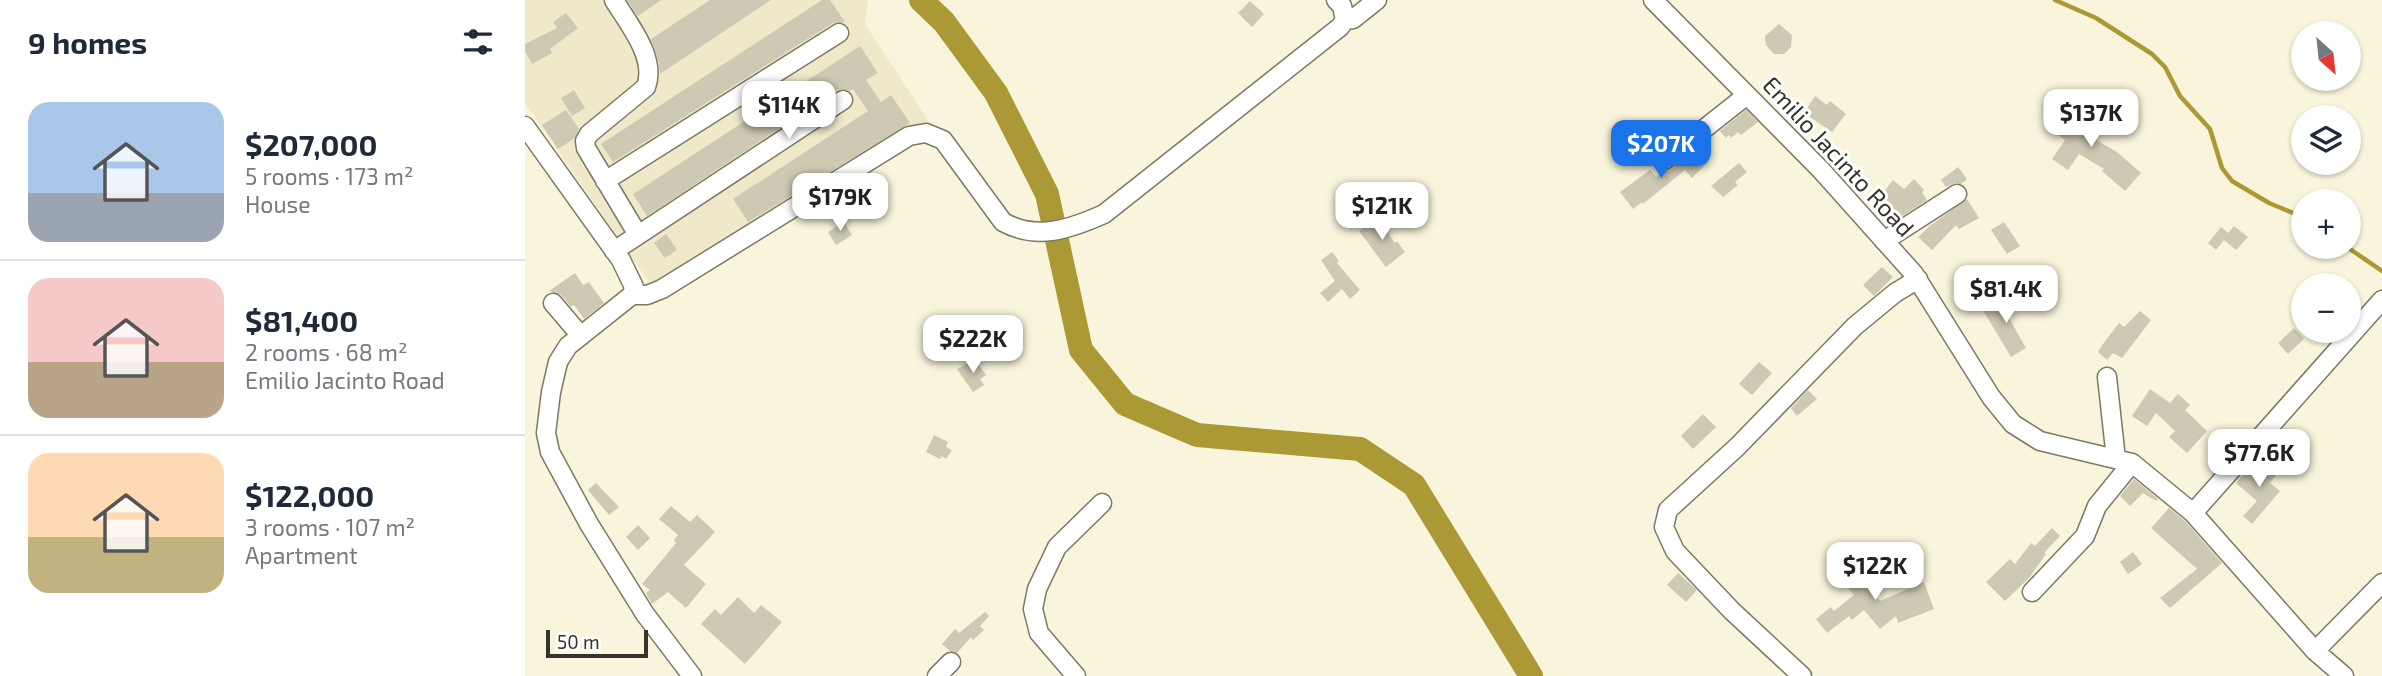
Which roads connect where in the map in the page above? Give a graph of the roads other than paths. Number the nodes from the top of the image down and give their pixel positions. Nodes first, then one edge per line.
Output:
1 (614, 0) edge
2 (1336, 0) edge
3 (1377, 0) edge
4 (1659, 2) edge
5 (1345, 20) junction
6 (839, 33) dead end
7 (1747, 95) junction
8 (843, 100) dead end
9 (525, 126) edge
10 (1666, 159) dead end
11 (605, 181) junction
12 (1957, 194) dead end
13 (638, 235) junction
14 (1884, 241) junction
15 (614, 251) junction
16 (1918, 279) junction
17 (632, 295) junction
18 (2382, 300) edge
19 (553, 303) dead end
20 (581, 336) junction
21 (2107, 377) dead end
22 (2124, 461) junction
23 (1102, 503) dead end
24 (2193, 513) junction
25 (2382, 583) edge
26 (2032, 592) dead end
27 (2315, 651) junction
28 (951, 662) dead end
29 (692, 676) edge
30 (937, 676) edge
31 (1076, 676) edge
32 (1802, 676) edge
33 (2344, 676) edge

1 - 11 street
2 - 5 street
3 - 5 street
4 - 7 street, Emilio Jacinto Road
5 - 17 street
6 - 11 street
7 - 10 street
7 - 14 street, Emilio Jacinto Road
8 - 13 street
9 - 15 street
11 - 13 street
12 - 14 street
13 - 15 street
14 - 16 street, Emilio Jacinto Road
15 - 17 street
16 - 22 street, Emilio Jacinto Road
16 - 32 street
17 - 20 street
18 - 24 street
19 - 20 street
20 - 29 street
21 - 22 street
22 - 24 street, Emilio Jacinto Road
22 - 26 street
23 - 31 street
24 - 27 street, Emilio Jacinto Road
25 - 27 street
27 - 33 street, Emilio Jacinto Road
28 - 30 street

